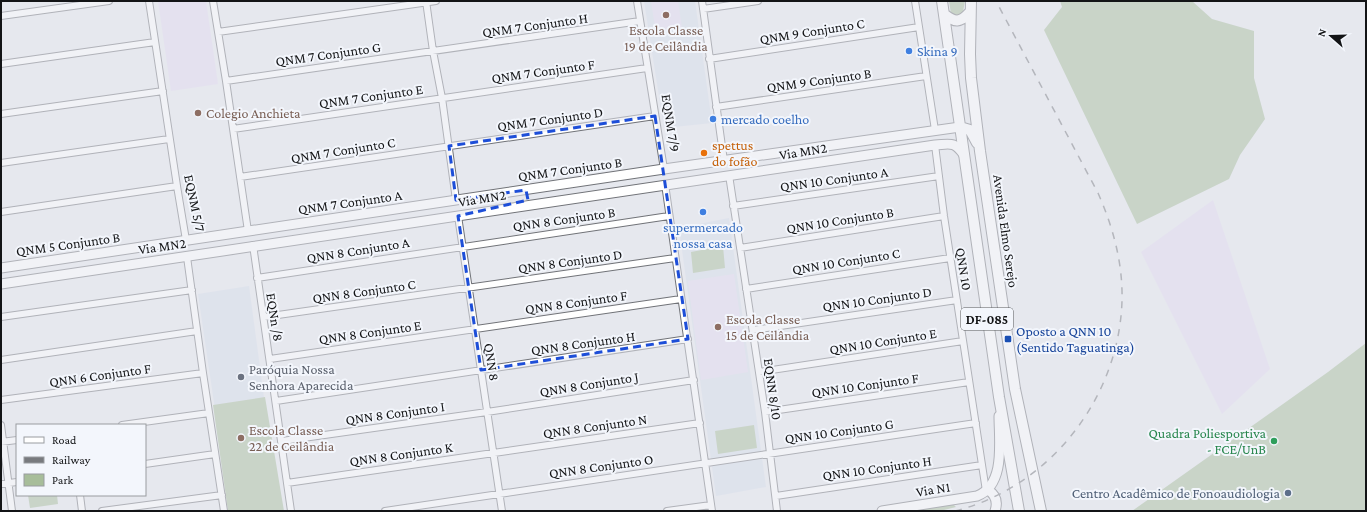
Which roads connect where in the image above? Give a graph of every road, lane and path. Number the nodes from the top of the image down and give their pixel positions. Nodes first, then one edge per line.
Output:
1 (109, 1) edge
2 (149, 1) edge
3 (213, 1) edge
4 (436, 1) edge
5 (637, 1) edge
6 (702, 1) edge
7 (758, 1) edge
8 (915, 1) edge
9 (942, 1) edge
10 (971, 1) edge
11 (426, 2) edge
12 (703, 9) junction
13 (970, 12) junction
14 (944, 14) junction
15 (1, 16) edge
16 (640, 22) junction
17 (919, 27) junction
18 (218, 32) junction
19 (156, 42) junction
20 (433, 52) junction
21 (709, 59) junction
22 (1, 64) edge
23 (647, 68) junction
24 (926, 76) junction
25 (226, 81) junction
26 (163, 91) junction
27 (442, 98) junction
28 (716, 107) junction
29 (1, 114) edge
30 (655, 116) junction
31 (960, 127) junction
32 (233, 129) junction
33 (935, 130) junction
34 (906, 134) junction
35 (169, 139) junction
36 (833, 145) junction
37 (449, 146) junction
38 (935, 146) junction
39 (790, 151) junction
40 (980, 151) junction
41 (964, 155) junction
42 (854, 157) junction
43 (724, 161) junction
44 (1, 163) edge
45 (785, 168) junction
46 (664, 169) junction
47 (773, 170) junction
48 (728, 175) junction
49 (939, 176) junction
50 (240, 177) junction
51 (665, 184) junction
52 (561, 185) junction
53 (177, 186) junction
54 (548, 186) junction
55 (456, 200) junction
56 (562, 200) junction
57 (734, 206) junction
58 (490, 211) junction
59 (1, 212) edge
60 (353, 216) junction
61 (458, 216) junction
62 (669, 216) junction
63 (944, 216) junction
64 (358, 230) junction
65 (248, 231) junction
66 (186, 240) junction
67 (296, 240) junction
68 (253, 245) junction
69 (462, 247) junction
70 (138, 248) junction
71 (740, 248) junction
72 (72, 257) junction
73 (187, 257) junction
74 (675, 258) junction
75 (950, 258) junction
76 (1, 268) edge
77 (92, 270) junction
78 (257, 278) junction
79 (20, 281) junction
80 (1, 284) edge
81 (1000, 286) junction
82 (468, 288) junction
83 (982, 288) junction
84 (746, 289) junction
85 (192, 290) junction
86 (681, 299) junction
87 (1002, 299) junction
88 (957, 300) junction
89 (984, 302) junction
90 (1, 317) edge
91 (264, 317) junction
92 (474, 329) junction
93 (753, 330) junction
94 (197, 331) junction
95 (688, 339) junction
96 (963, 341) junction
97 (270, 359) junction
98 (1, 360) edge
99 (481, 370) junction
100 (759, 372) junction
101 (203, 373) junction
102 (694, 380) junction
103 (969, 382) junction
104 (999, 397) junction
105 (1, 400) edge
106 (276, 401) junction
107 (487, 412) junction
108 (765, 412) junction
109 (209, 413) junction
110 (700, 423) junction
111 (976, 423) junction
112 (129, 424) edge
113 (1, 425) edge
114 (16, 440) edge
115 (282, 441) junction
116 (2, 442) edge
117 (493, 452) junction
118 (216, 454) junction
119 (771, 454) junction
120 (706, 463) junction
121 (146, 464) edge
122 (982, 465) junction
123 (16, 482) edge
124 (8, 483) junction
125 (287, 483) junction
126 (1, 484) edge
127 (987, 491) junction
128 (499, 493) junction
129 (222, 495) junction
130 (80, 496) edge
131 (776, 496) junction
132 (712, 508) edge
133 (12, 511) edge
134 (82, 511) edge
135 (102, 511) edge
136 (224, 511) edge
137 (291, 511) edge
138 (385, 511) edge
139 (502, 511) edge
140 (667, 511) edge
141 (778, 511) edge
142 (882, 511) edge
143 (995, 511) edge
144 (1019, 511) edge
145 (1041, 511) edge

1 - 15 street
2 - 19 street, EQNM 5/7
3 - 18 street
4 - 11 street
5 - 16 street, EQNM 7/9
6 - 12 street
7 - 12 street
8 - 17 street
9 - 14 main road, DF-085
10 - 13 main road, Avenida Elmo Serejo / DF-085
11 - 18 street
11 - 20 street
12 - 21 street
13 - 14 main road
13 - 40 main road, Avenida Elmo Serejo / DF-085
14 - 31 main road, DF-085
16 - 20 street, QNM 7 Conjunto H
16 - 23 street, EQNM 7/9
17 - 21 street, QNM 9 Conjunto C
17 - 24 street
18 - 25 street
19 - 22 street
19 - 26 street, EQNM 5/7
20 - 25 street, QNM 7 Conjunto G
20 - 27 street
21 - 28 street
23 - 27 street, QNM 7 Conjunto F
23 - 30 street, EQNM 7/9
24 - 28 street, QNM 9 Conjunto B
24 - 33 street
25 - 32 street
26 - 29 street
26 - 35 street, EQNM 5/7
27 - 32 street, QNM 7 Conjunto E
27 - 37 street
28 - 43 street
30 - 37 street, QNM 7 Conjunto D
30 - 46 street, EQNM 7/9
31 - 33 main road
31 - 40 main road
31 - 41 main road, DF-085
32 - 50 street
33 - 34 main road
34 - 36 main road
34 - 42 main road
35 - 44 street
35 - 53 street, EQNM 5/7
36 - 39 main road
36 - 45 main road
37 - 50 street, QNM 7 Conjunto C
37 - 55 street
38 - 41 main road, Via MN2
38 - 42 main road, Via MN2
38 - 49 street, QNN 10
39 - 43 main road, EQNM 7/9
39 - 47 main road
40 - 81 main road, Avenida Elmo Serejo / DF-085
41 - 83 main road, DF-085
42 - 45 main road, Via MN2
43 - 46 main road, EQNM 7/9
45 - 47 main road, Via MN2
46 - 52 main road, QNM 7 Conjunto B
47 - 48 main road, Via MN2
48 - 51 main road, Via MN2
48 - 57 street, EQNN 8/10
49 - 57 street, QNN 10 Conjunto A
49 - 63 street, QNN 10
50 - 65 street
51 - 56 main road, Via MN2
51 - 62 street
52 - 54 main road, QNM 7 Conjunto B
52 - 56 main road
53 - 59 street
53 - 66 street, EQNM 5/7
54 - 55 main road, QNM 7 Conjunto B
54 - 58 main road
55 - 60 main road, QNM 7 Conjunto A
56 - 58 main road, Via MN2
57 - 71 street, EQNN 8/10
58 - 61 main road, Via MN2
60 - 64 main road
60 - 65 main road, QNM 7 Conjunto A
60 - 67 main road
61 - 64 main road, Via MN2
61 - 69 street, QNN 8
62 - 69 street, QNN 8 Conjunto B
62 - 74 street
63 - 71 street, QNN 10 Conjunto B
63 - 75 street, QNN 10
64 - 67 main road, Via MN2
65 - 66 main road, EQNM 5/7
66 - 70 main road, QNM 5 Conjunto B
67 - 68 main road, Via MN2
68 - 73 main road, Via MN2
68 - 78 street, EQNn /8
69 - 78 street, QNN 8 Conjunto A
69 - 82 street, QNN 8
70 - 72 main road, QNM 5 Conjunto B
70 - 77 main road
71 - 84 street, EQNN 8/10
72 - 76 main road, QNM 5 Conjunto B
72 - 79 main road
73 - 77 main road, Via MN2
73 - 85 street
74 - 82 street, QNN 8 Conjunto D
74 - 86 street
75 - 84 street, QNN 10 Conjunto C
75 - 88 street, QNN 10
77 - 79 main road, Via MN2
78 - 91 street, EQNn /8
79 - 80 main road, Via MN2
81 - 83 main road
81 - 87 main road, Avenida Elmo Serejo / DF-085
82 - 91 street, QNN 8 Conjunto C
82 - 92 street, QNN 8
83 - 89 main road, DF-085
84 - 93 street, EQNN 8/10
85 - 90 street
85 - 94 street
86 - 92 street, QNN 8 Conjunto F
86 - 95 street
87 - 89 main road
87 - 145 main road, Avenida Elmo Serejo / DF-085
88 - 93 street, QNN 10 Conjunto D
88 - 96 street, QNN 10
89 - 104 main road, DF-085
91 - 97 street, EQNn /8
92 - 97 street, QNN 8 Conjunto E
92 - 99 street, QNN 8
93 - 100 street, EQNN 8/10
94 - 98 street
94 - 101 street
95 - 99 street, QNN 8 Conjunto H
95 - 102 street
96 - 100 street, QNN 10 Conjunto E
96 - 103 street, QNN 10
97 - 106 street, EQNn /8
99 - 106 street, QNN 8 Conjunto H
99 - 107 street, QNN 8
100 - 108 street, EQNN 8/10
101 - 105 street, QNN 6 Conjunto F
101 - 109 street
102 - 107 street, QNN 8 Conjunto J
102 - 110 street
103 - 108 street, QNN 10 Conjunto F
103 - 111 street, QNN 10
104 - 127 main road
104 - 144 main road, DF-085
106 - 115 street, EQNn /8
107 - 115 street, QNN 8 Conjunto I
107 - 117 street, QNN 8
108 - 119 street, EQNN 8/10
109 - 112 street
109 - 118 street
110 - 117 street, QNN 8 Conjunto N
110 - 120 street
111 - 119 street, QNN 10 Conjunto G
111 - 122 street, QNN 10
113 - 116 street
114 - 116 street
115 - 125 street, EQNn /8
116 - 124 street
117 - 125 street, QNN 8 Conjunto K
117 - 128 street, QNN 8
118 - 121 street
118 - 129 street
119 - 120 street, QNN 10 Conjunto G
119 - 131 street, EQNN 8/10
120 - 128 street, QNN 8 Conjunto O
120 - 132 street
122 - 127 street, QNN 10
122 - 131 street, QNN 10 Conjunto H
123 - 124 street
124 - 126 street
124 - 133 street
125 - 137 street, EQNn /8
127 - 142 main road, Via N1
127 - 143 main road
128 - 138 street, QNN 8 Conjunto O
128 - 139 street, QNN 8
129 - 135 street
129 - 136 street
130 - 134 street
131 - 141 street, EQNN 8/10
132 - 140 street

